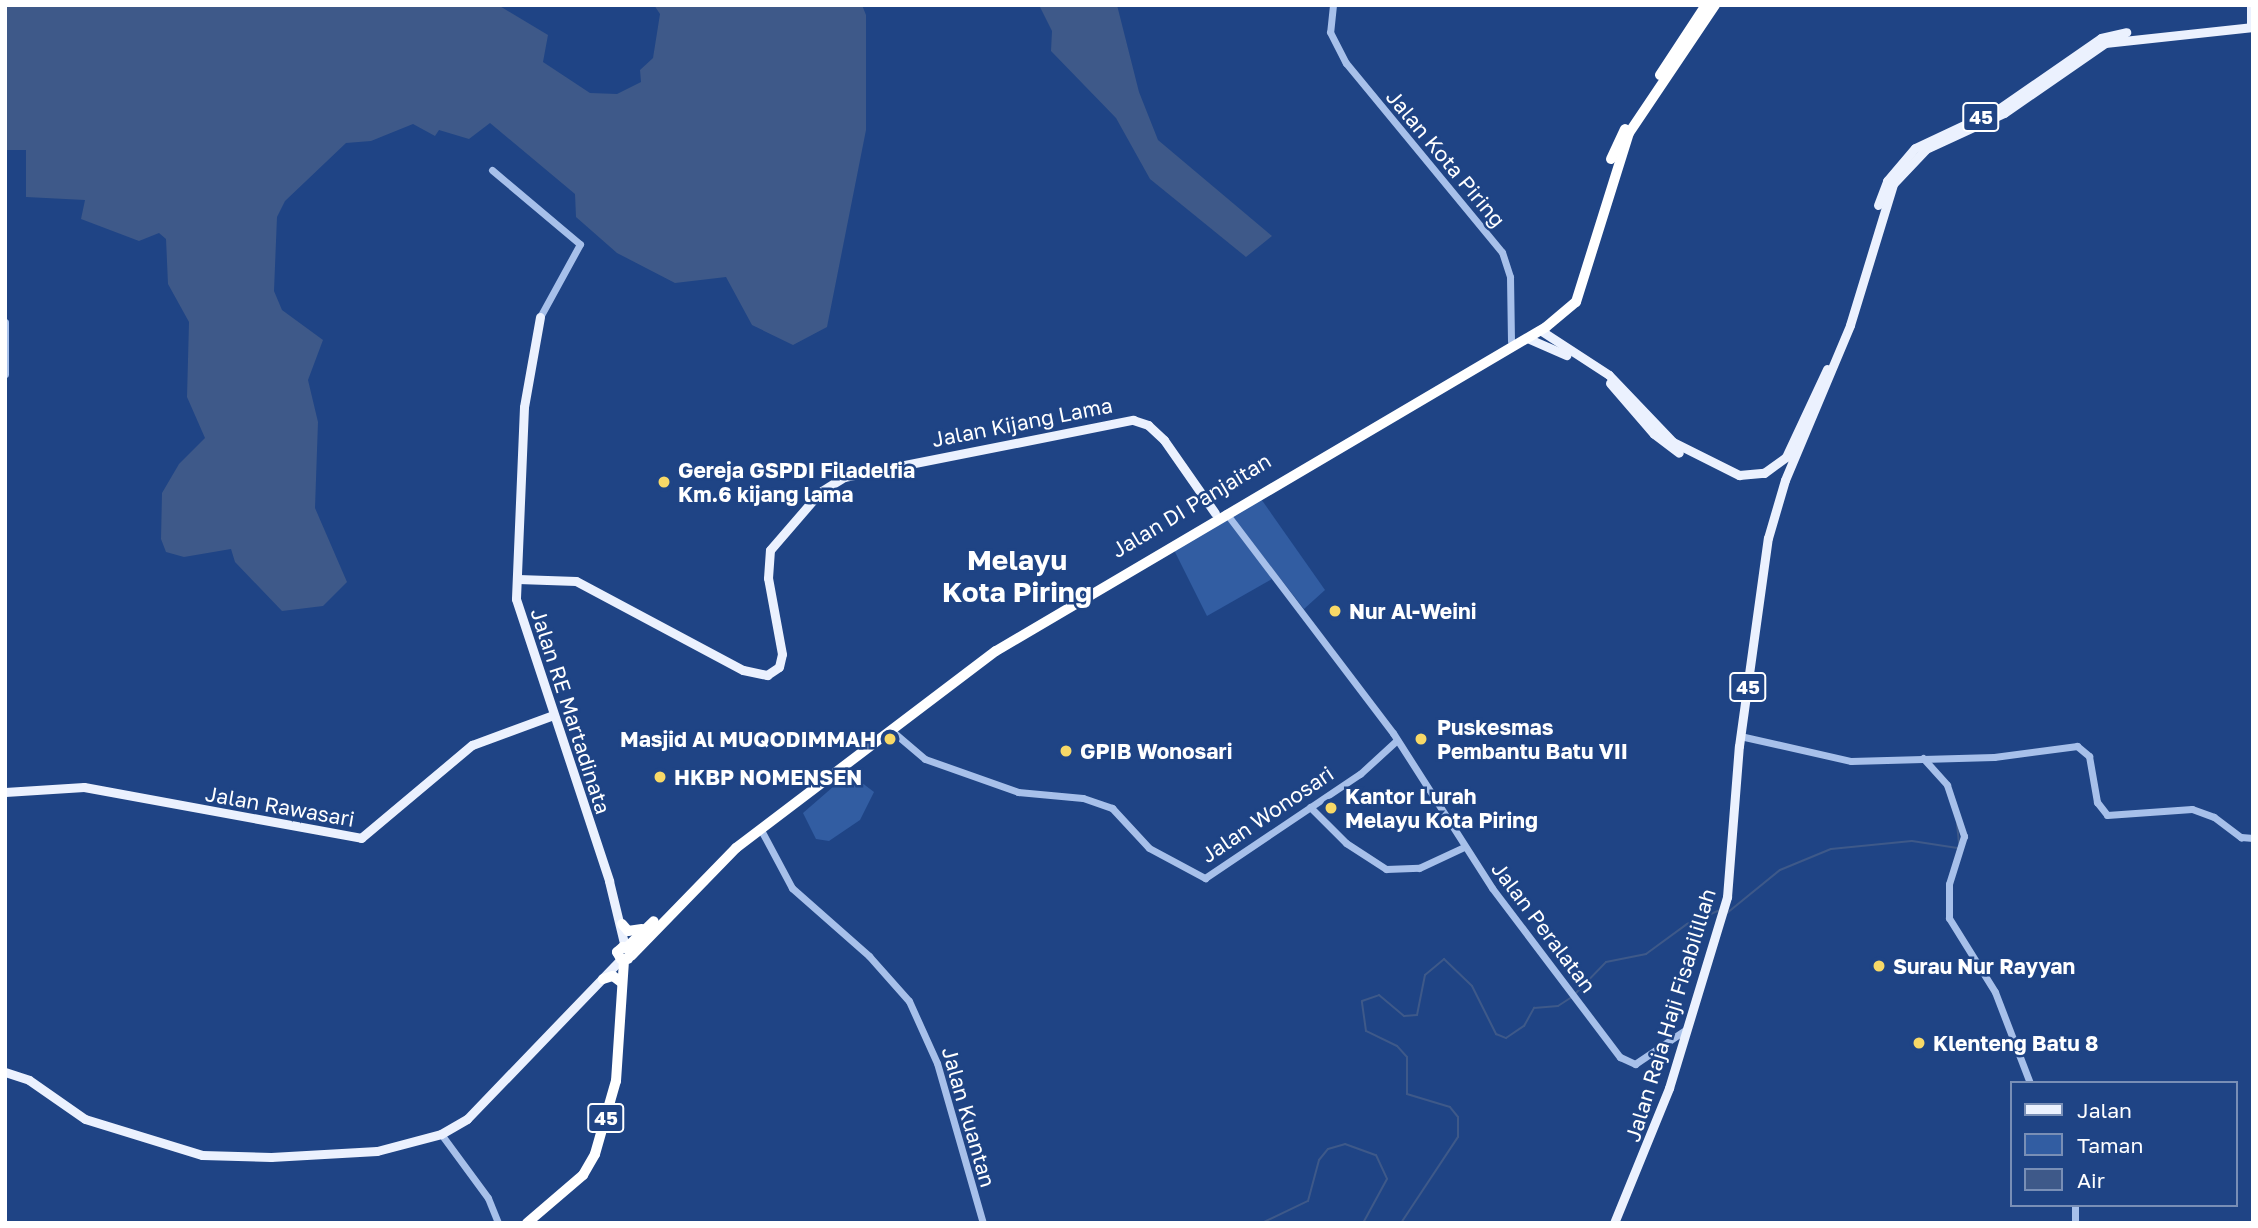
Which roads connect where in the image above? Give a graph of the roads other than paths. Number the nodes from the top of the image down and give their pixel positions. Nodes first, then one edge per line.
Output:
1 (1333, 5) edge
2 (1706, 5) edge
3 (1715, 5) edge
4 (2251, 5) edge
5 (2252, 25) edge
6 (492, 170) dead end
7 (1604, 196) junction
8 (540, 317) joint
9 (5, 322) edge
10 (1533, 333) junction
11 (1511, 341) junction
12 (1838, 351) junction
13 (5, 374) edge
14 (1620, 389) junction
15 (1350, 437) junction
16 (1798, 450) junction
17 (1774, 474) junction
18 (1785, 480) junction
19 (1226, 512) junction
20 (1214, 513) junction
21 (518, 579) junction
22 (1068, 604) junction
23 (553, 715) junction
24 (892, 731) junction
25 (1740, 736) junction
26 (1396, 741) junction
27 (1922, 758) junction
28 (5, 792) edge
29 (1310, 807) junction
30 (761, 830) junction
31 (2253, 838) edge
32 (1464, 847) junction
33 (613, 896) junction
34 (622, 924) junction
35 (650, 927) junction
36 (621, 964) junction
37 (588, 992) junction
38 (1685, 1030) junction
39 (5, 1072) edge
40 (2029, 1081) edge
41 (441, 1134) junction
42 (498, 1223) edge
43 (527, 1223) edge
44 (983, 1223) edge
45 (1614, 1223) edge

1 - 11 street, Jalan Kota Piring
2 - 7 highway
3 - 7 highway
4 - 5 main road
5 - 12 main road, 45
6 - 8 street, Jalan RE Martadinata
7 - 10 highway
8 - 21 main road, Jalan RE Martadinata
9 - 13 street
10 - 11 highway, Jalan DI Panjaitan
10 - 14 main road, 45
10 - 14 main road, 45
10 - 15 highway, Jalan DI Panjaitan
11 - 15 highway, Jalan DI Panjaitan
12 - 14 main road, 45
12 - 16 main road, 45
14 - 17 main road, 45
15 - 19 highway, Jalan DI Panjaitan
15 - 20 highway, Jalan DI Panjaitan
16 - 17 main road, 45
16 - 18 main road, 45
17 - 18 main road
18 - 25 main road, Jalan Raja Haji Fisabilillah / 45
19 - 22 highway, Jalan DI Panjaitan
19 - 26 street, Jalan Peralatan
20 - 21 main road, Jalan Kijang Lama
20 - 22 highway, Jalan DI Panjaitan
21 - 23 main road, Jalan RE Martadinata
22 - 24 highway, Jalan DI Panjaitan
22 - 35 highway, Jalan DI Panjaitan
23 - 28 main road, Jalan Rawasari
23 - 33 main road, Jalan RE Martadinata
24 - 29 street, Jalan Wonosari
24 - 30 highway, Jalan DI Panjaitan
25 - 27 street
25 - 38 main road, Jalan Raja Haji Fisabilillah / 45
26 - 29 street, Jalan Wonosari
26 - 32 street, Jalan Peralatan
27 - 31 street
27 - 40 street
29 - 32 street
30 - 35 highway, Jalan DI Panjaitan
30 - 44 street, Jalan Kuantan
32 - 38 street, Jalan Peralatan
33 - 34 main road, Jalan RE Martadinata
33 - 36 main road, Jalan RE Martadinata
34 - 35 highway
34 - 36 main road, Jalan RE Martadinata
35 - 36 highway, Jalan DI Panjaitan
35 - 36 highway
36 - 37 main road
36 - 37 main road
36 - 43 highway, 45
37 - 41 main road
38 - 45 main road, Jalan Raja Haji Fisabilillah / 45
39 - 41 main road
41 - 42 street

